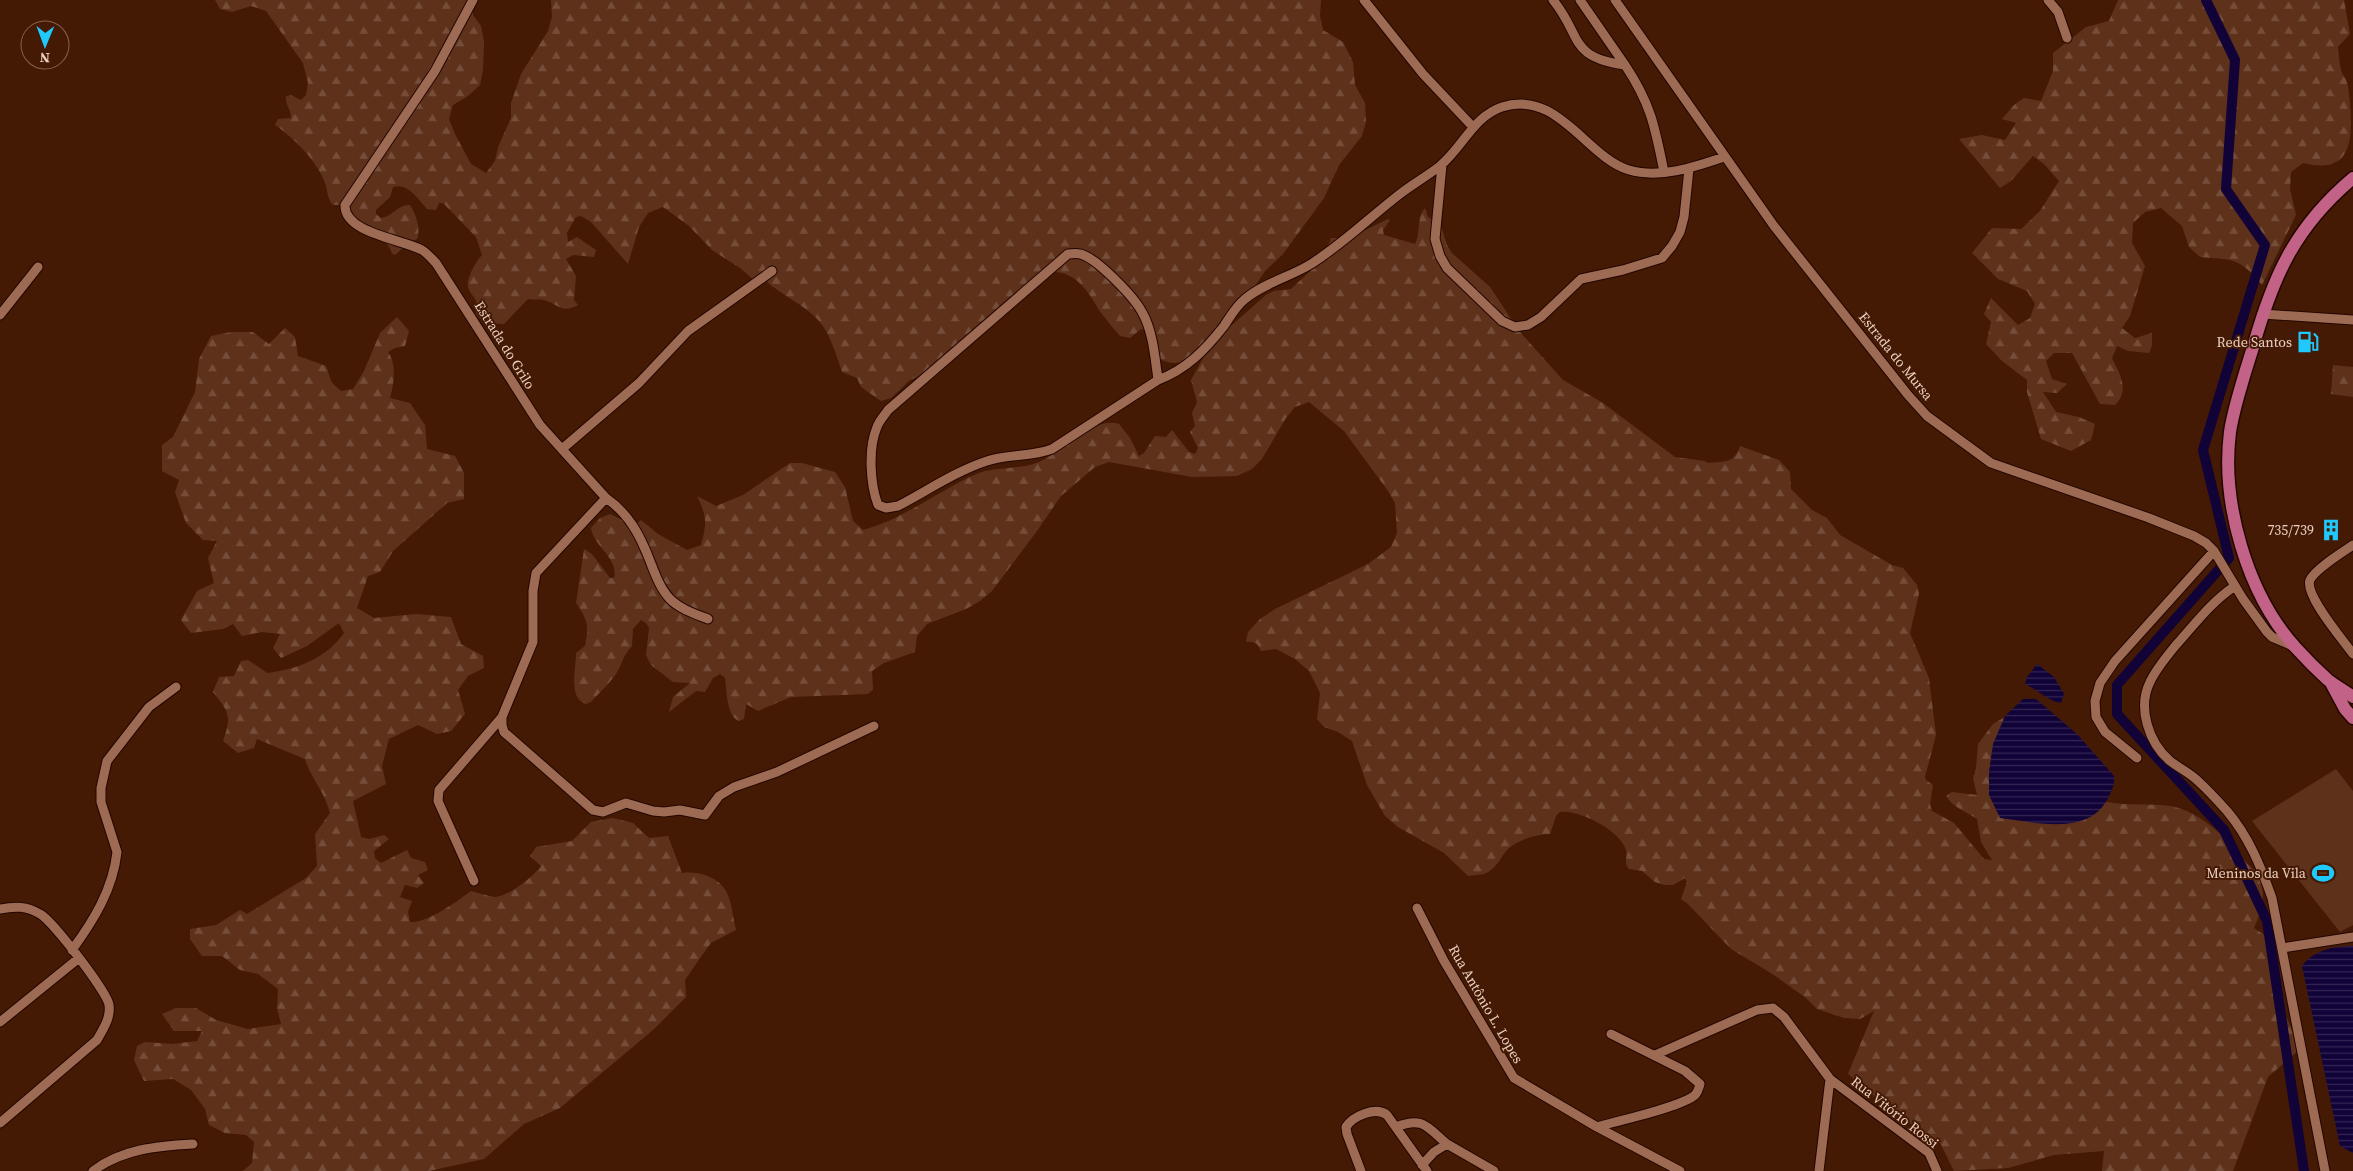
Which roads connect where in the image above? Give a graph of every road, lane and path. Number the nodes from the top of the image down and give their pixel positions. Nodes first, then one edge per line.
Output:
1 (473, 0) edge
2 (1364, 0) edge
3 (1553, 0) edge
4 (1580, 0) edge
5 (1615, 0) edge
6 (2048, 0) edge
7 (2067, 38) dead end
8 (1625, 65) junction
9 (1473, 127) junction
10 (1724, 157) junction
11 (1442, 164) junction
12 (1689, 169) junction
13 (1664, 172) junction
14 (2353, 178) edge
15 (38, 267) dead end
16 (772, 271) dead end
17 (2262, 314) junction
18 (0, 315) edge
19 (2353, 320) edge
20 (1158, 380) junction
21 (562, 449) junction
22 (606, 498) junction
23 (2353, 545) edge
24 (2214, 551) junction
25 (2235, 586) junction
26 (708, 619) dead end
27 (2294, 647) junction
28 (2353, 654) edge
29 (2329, 681) junction
30 (176, 687) dead end
31 (2353, 697) edge
32 (502, 717) junction
33 (2353, 718) edge
34 (874, 726) dead end
35 (2137, 758) dead end
36 (474, 881) dead end
37 (1417, 908) dead end
38 (0, 909) edge
39 (2353, 938) edge
40 (2282, 948) junction
41 (72, 950) junction
42 (79, 958) junction
43 (0, 1022) edge
44 (1611, 1034) dead end
45 (1654, 1055) junction
46 (1830, 1079) junction
47 (0, 1123) edge
48 (1396, 1127) junction
49 (1597, 1127) junction
50 (193, 1144) dead end
51 (1447, 1144) junction
52 (1424, 1168) edge
53 (93, 1171) edge
54 (1361, 1171) edge
55 (1494, 1171) edge
56 (1680, 1171) edge
57 (1819, 1171) edge
58 (1937, 1171) edge
59 (2324, 1171) edge

1 - 21 street, Estrada do Grilo
2 - 9 street
3 - 8 street
4 - 8 street
5 - 10 street, Estrada do Mursa
6 - 7 street
8 - 13 street
9 - 11 street
9 - 13 street
10 - 12 street
10 - 24 street, Estrada do Mursa
11 - 12 street
11 - 20 street
12 - 13 street
14 - 17 main road
15 - 18 street
16 - 21 street
17 - 19 street
17 - 27 main road
20 - 20 street
21 - 22 street, Estrada do Grilo
22 - 26 street, Estrada do Grilo
22 - 32 street
23 - 28 street
24 - 25 street, Estrada do Mursa
24 - 35 street
25 - 27 street, Estrada do Mursa
25 - 40 street
27 - 29 main road
29 - 31 main road
29 - 33 main road
30 - 41 street
32 - 34 street
32 - 36 street
37 - 49 street, Rua Antônio L. Lopes
38 - 41 street
39 - 40 street
40 - 59 street
41 - 42 street
42 - 43 street
42 - 47 street
44 - 45 street
45 - 46 street, Rua Vitório Rossi
45 - 49 street
46 - 57 street
46 - 58 street, Rua Vitório Rossi
48 - 51 street
48 - 52 street
48 - 54 street
49 - 56 street, Rua Antônio L. Lopes
50 - 53 street
51 - 52 street
51 - 55 street

